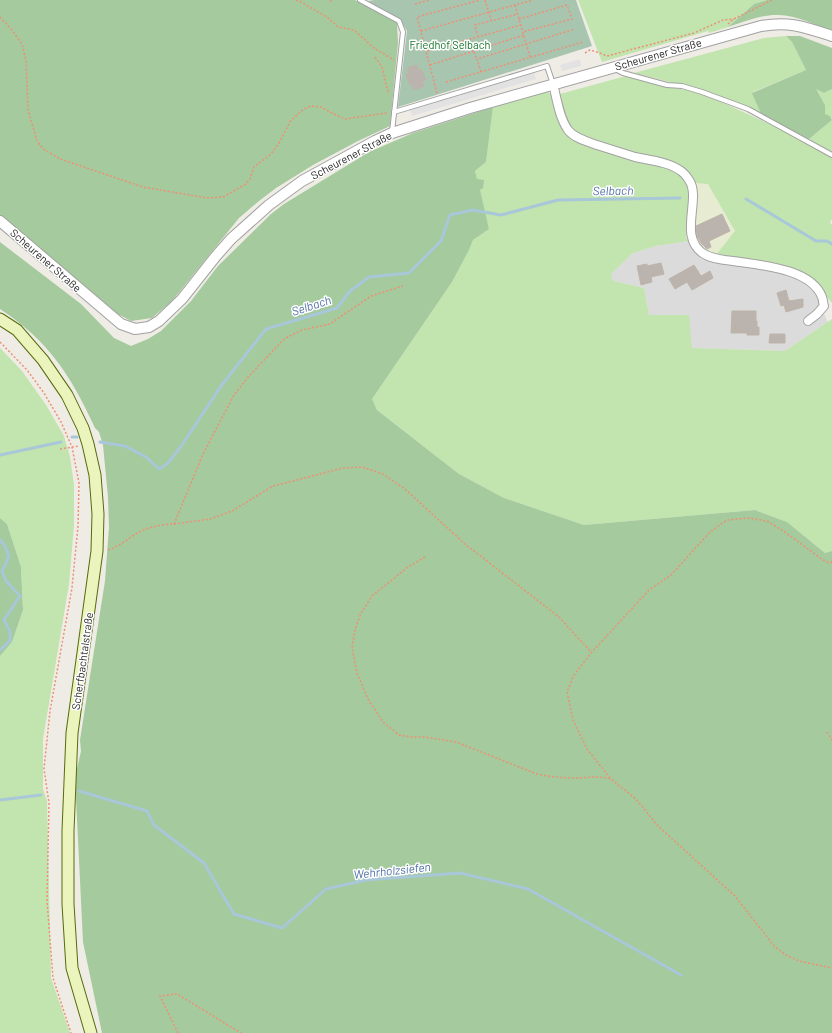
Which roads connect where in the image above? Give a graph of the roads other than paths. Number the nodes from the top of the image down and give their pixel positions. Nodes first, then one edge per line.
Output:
1 (360, 0) edge
2 (832, 36) edge
3 (611, 67) junction
4 (553, 84) junction
5 (394, 112) junction
6 (392, 133) junction
7 (832, 155) edge
8 (0, 221) edge
9 (0, 319) edge
10 (808, 322) dead end
11 (91, 1033) edge

1 - 5 lane
2 - 3 street, Scheurener Straße
3 - 4 street, Scheurener Straße
3 - 7 lane
4 - 5 lane
4 - 6 street, Scheurener Straße
4 - 10 street
5 - 6 lane
6 - 8 street, Scheurener Straße
9 - 11 main road, Scherfbachtalstraße

